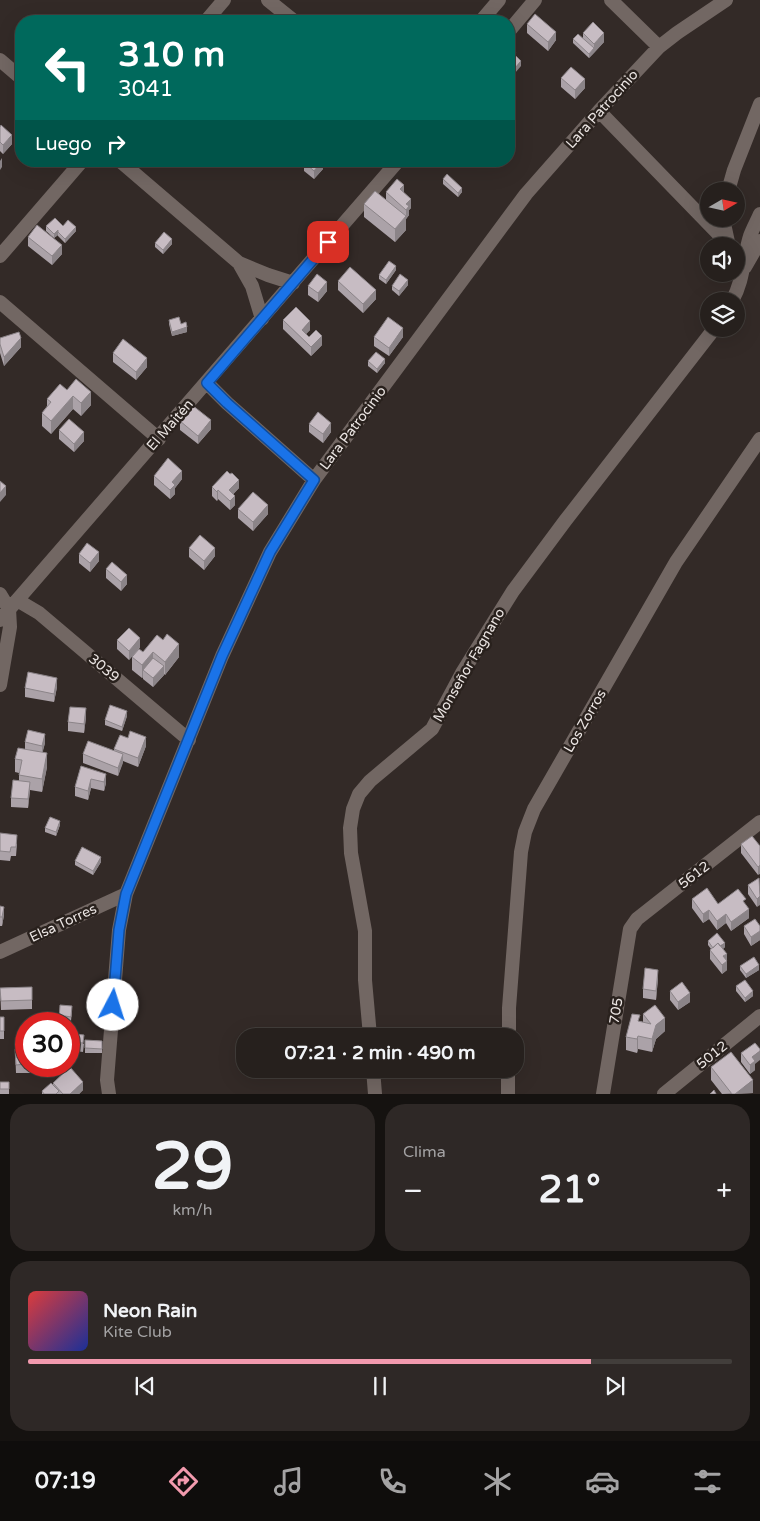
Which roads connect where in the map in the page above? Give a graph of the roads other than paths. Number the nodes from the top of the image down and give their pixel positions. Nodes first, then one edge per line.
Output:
1 (224, 0) edge
2 (268, 0) edge
3 (499, 0) edge
4 (611, 0) edge
5 (726, 0) edge
6 (528, 2) edge
7 (211, 15) edge
8 (287, 15) edge
9 (486, 15) edge
10 (515, 22) edge
11 (659, 47) junction
12 (0, 60) edge
13 (15, 73) edge
14 (760, 104) edge
15 (598, 111) junction
16 (77, 167) edge
17 (127, 167) edge
18 (393, 167) edge
19 (731, 182) edge
20 (760, 214) edge
21 (721, 237) edge
22 (760, 241) edge
23 (0, 256) edge
24 (745, 262) edge
25 (239, 263) junction
26 (745, 265) edge
27 (293, 283) junction
28 (0, 302) edge
29 (262, 319) junction
30 (708, 337) edge
31 (207, 383) junction
32 (159, 439) junction
33 (760, 439) edge
34 (314, 480) junction
35 (0, 594) edge
36 (13, 605) junction
37 (0, 620) edge
38 (0, 685) edge
39 (189, 740) junction
40 (760, 822) edge
41 (126, 894) junction
42 (630, 929) joint
43 (0, 952) edge
44 (760, 1016) edge
45 (369, 1028) edge
46 (509, 1028) edge
47 (374, 1078) edge
48 (508, 1078) edge
49 (109, 1094) edge
50 (375, 1094) edge
51 (508, 1094) edge
52 (603, 1094) edge
53 (664, 1094) edge

1 - 7 street
2 - 8 street
3 - 9 street
4 - 11 street
5 - 11 street, Lara Patrocinio
6 - 10 street
11 - 15 street, Lara Patrocinio
12 - 13 street
14 - 19 street
15 - 21 street
15 - 34 street, Lara Patrocinio
16 - 23 street
17 - 25 street
18 - 27 street, El Maitén
20 - 24 street
22 - 26 street
25 - 27 street
25 - 29 street
27 - 29 street, El Maitén
28 - 32 street
29 - 31 street, El Maitén
30 - 45 street, Monseñor Fagnano
31 - 32 street, El Maitén
31 - 34 street
32 - 36 street, El Maitén
33 - 46 street, Los Zorros
34 - 39 street, Lara Patrocinio
35 - 36 street
36 - 37 street, El Maitén
36 - 38 street
36 - 39 street, 3039
39 - 41 street, Lara Patrocinio
40 - 42 street, 5612
41 - 43 street, Elsa Torres
41 - 49 street, Lara Patrocinio
42 - 52 street, 705
44 - 53 street, 5012
47 - 50 street
48 - 51 street

